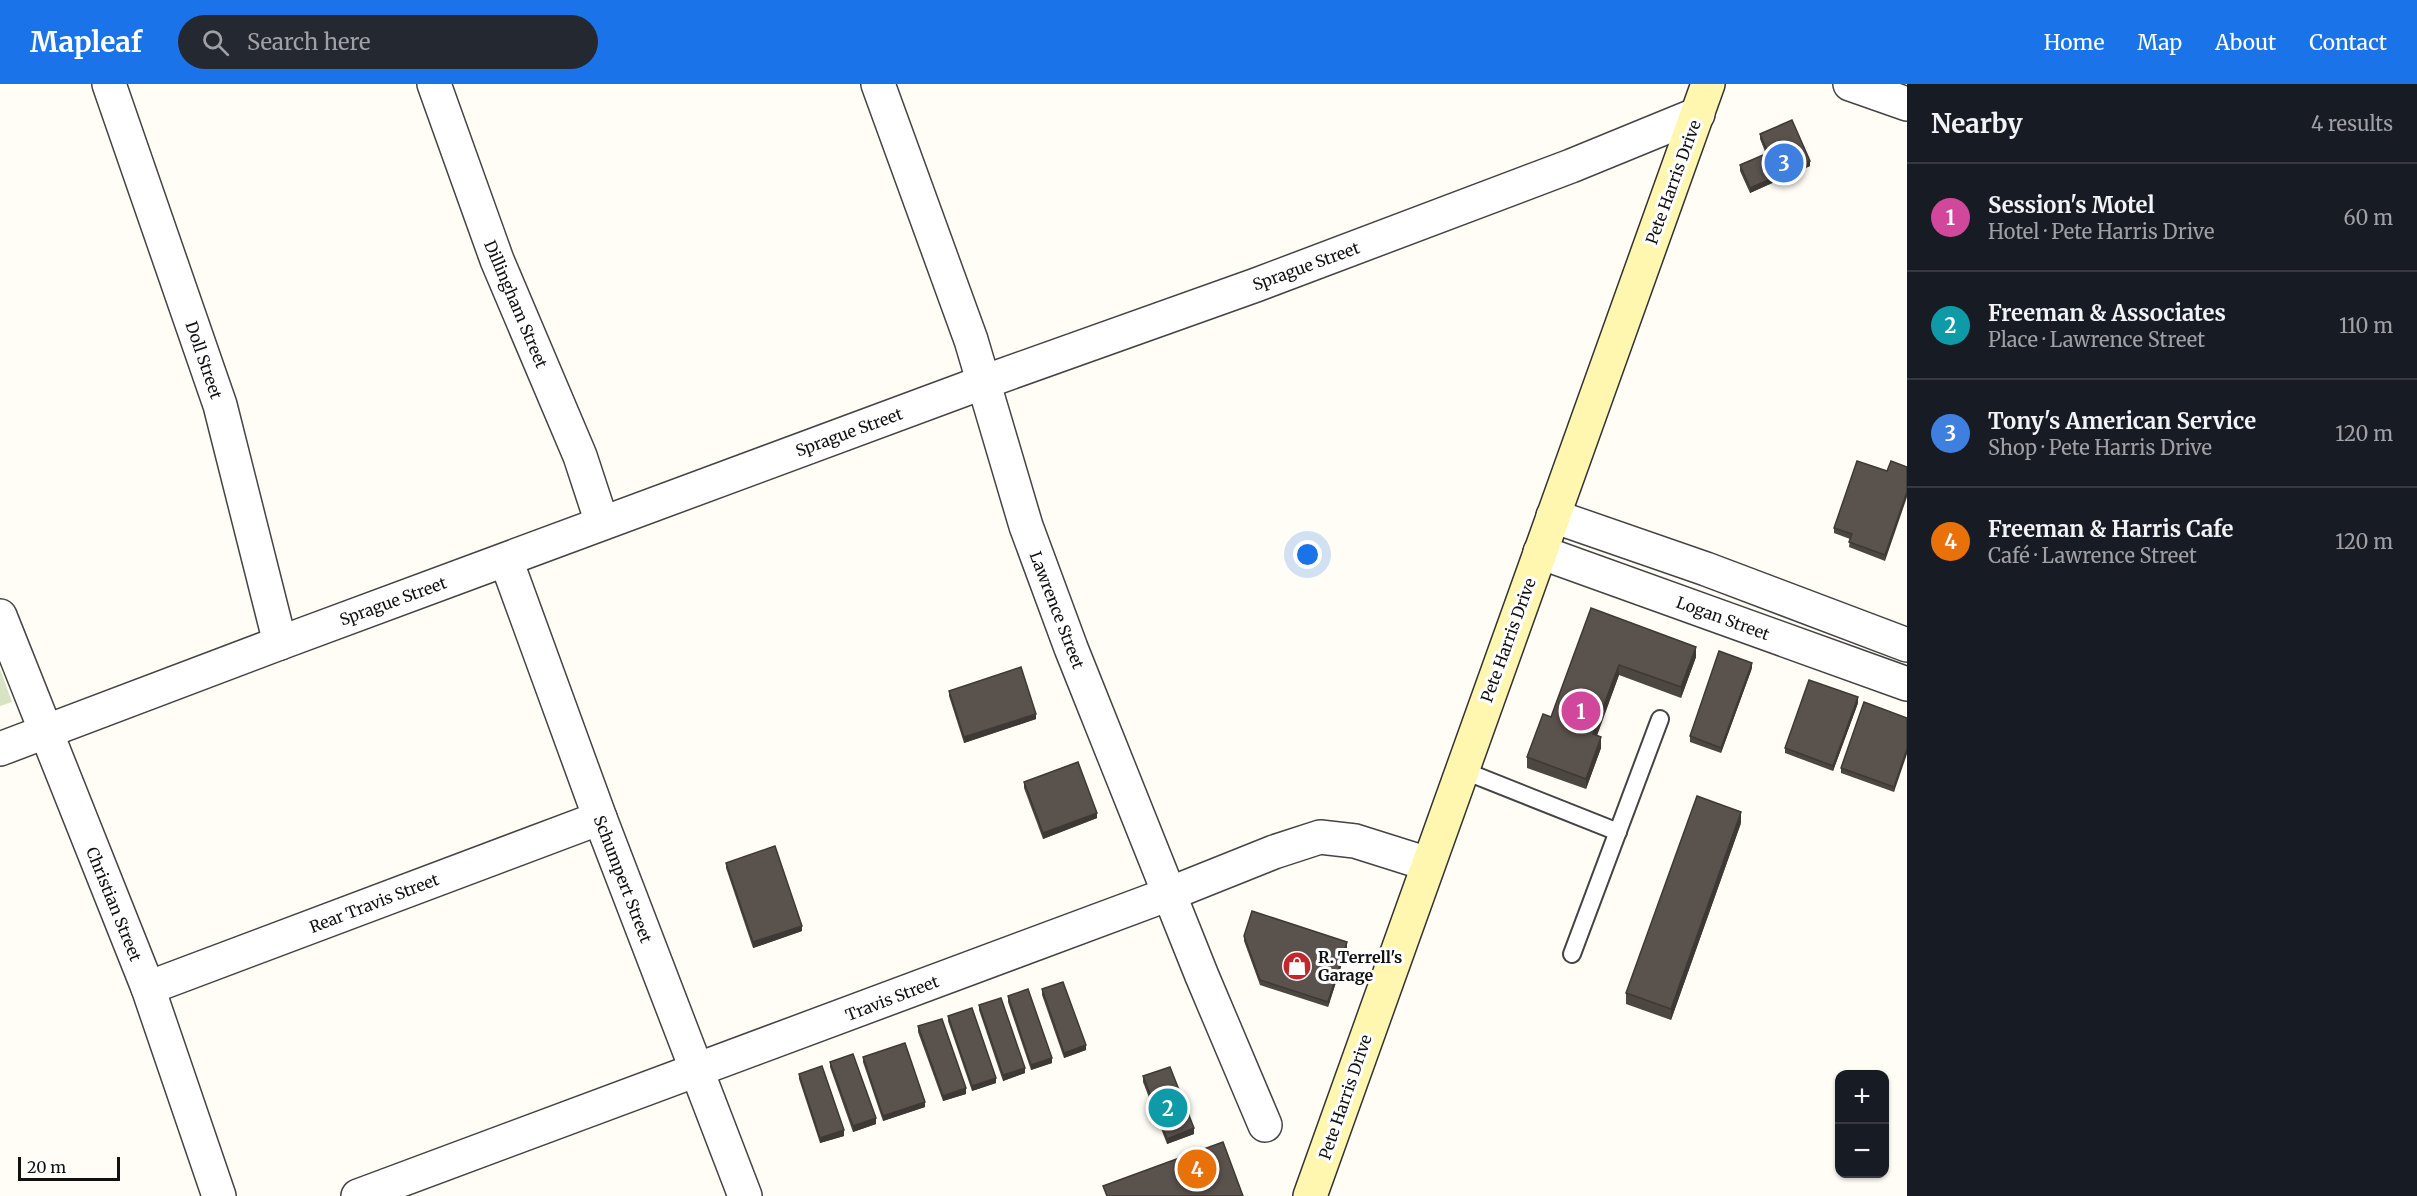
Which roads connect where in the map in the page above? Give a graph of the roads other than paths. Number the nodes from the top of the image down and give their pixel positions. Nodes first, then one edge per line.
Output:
1 (109, 84) edge
2 (434, 84) edge
3 (878, 84) edge
4 (1708, 84) edge
5 (1850, 84) edge
6 (1907, 104) edge
7 (1698, 114) junction
8 (984, 382) junction
9 (1553, 516) junction
10 (602, 523) junction
11 (1540, 552) junction
12 (506, 560) junction
13 (0, 616) edge
14 (280, 642) junction
15 (1907, 645) edge
16 (1907, 684) edge
17 (1660, 719) dead end
18 (46, 732) junction
19 (0, 750) edge
20 (1462, 770) junction
21 (600, 818) junction
22 (1618, 832) junction
23 (1428, 864) junction
24 (1169, 894) junction
25 (1572, 954) dead end
26 (148, 988) junction
27 (695, 1071) junction
28 (1265, 1125) dead end
29 (219, 1196) edge
30 (358, 1196) edge
31 (745, 1196) edge
32 (1310, 1196) edge

1 - 14 street, Doll Street
2 - 10 street, Dillingham Street
3 - 8 street, Lawrence Street
4 - 7 main road, Pete Harris Drive
5 - 6 street
7 - 8 street, Sprague Street
7 - 9 main road, Pete Harris Drive
8 - 10 street, Sprague Street
8 - 24 street, Lawrence Street
9 - 11 main road, Pete Harris Drive
9 - 15 street
10 - 12 street, Sprague Street
11 - 16 street, Logan Street
11 - 20 main road, Pete Harris Drive
12 - 14 street, Sprague Street
12 - 21 street, Schumpert Street
13 - 18 street, Christian Street
14 - 18 street, Sprague Street
17 - 22 lane
18 - 19 street, Sprague Street
18 - 26 street, Christian Street
20 - 22 lane
20 - 23 main road, Pete Harris Drive
21 - 26 street, Rear Travis Street
21 - 27 street, Schumpert Street
22 - 25 lane
23 - 24 street, Travis Street
23 - 32 main road, Pete Harris Drive
24 - 27 street, Travis Street
24 - 28 street, Lawrence Street
26 - 29 street, Christian Street
27 - 30 street, Travis Street
27 - 31 street, Schumpert Street

